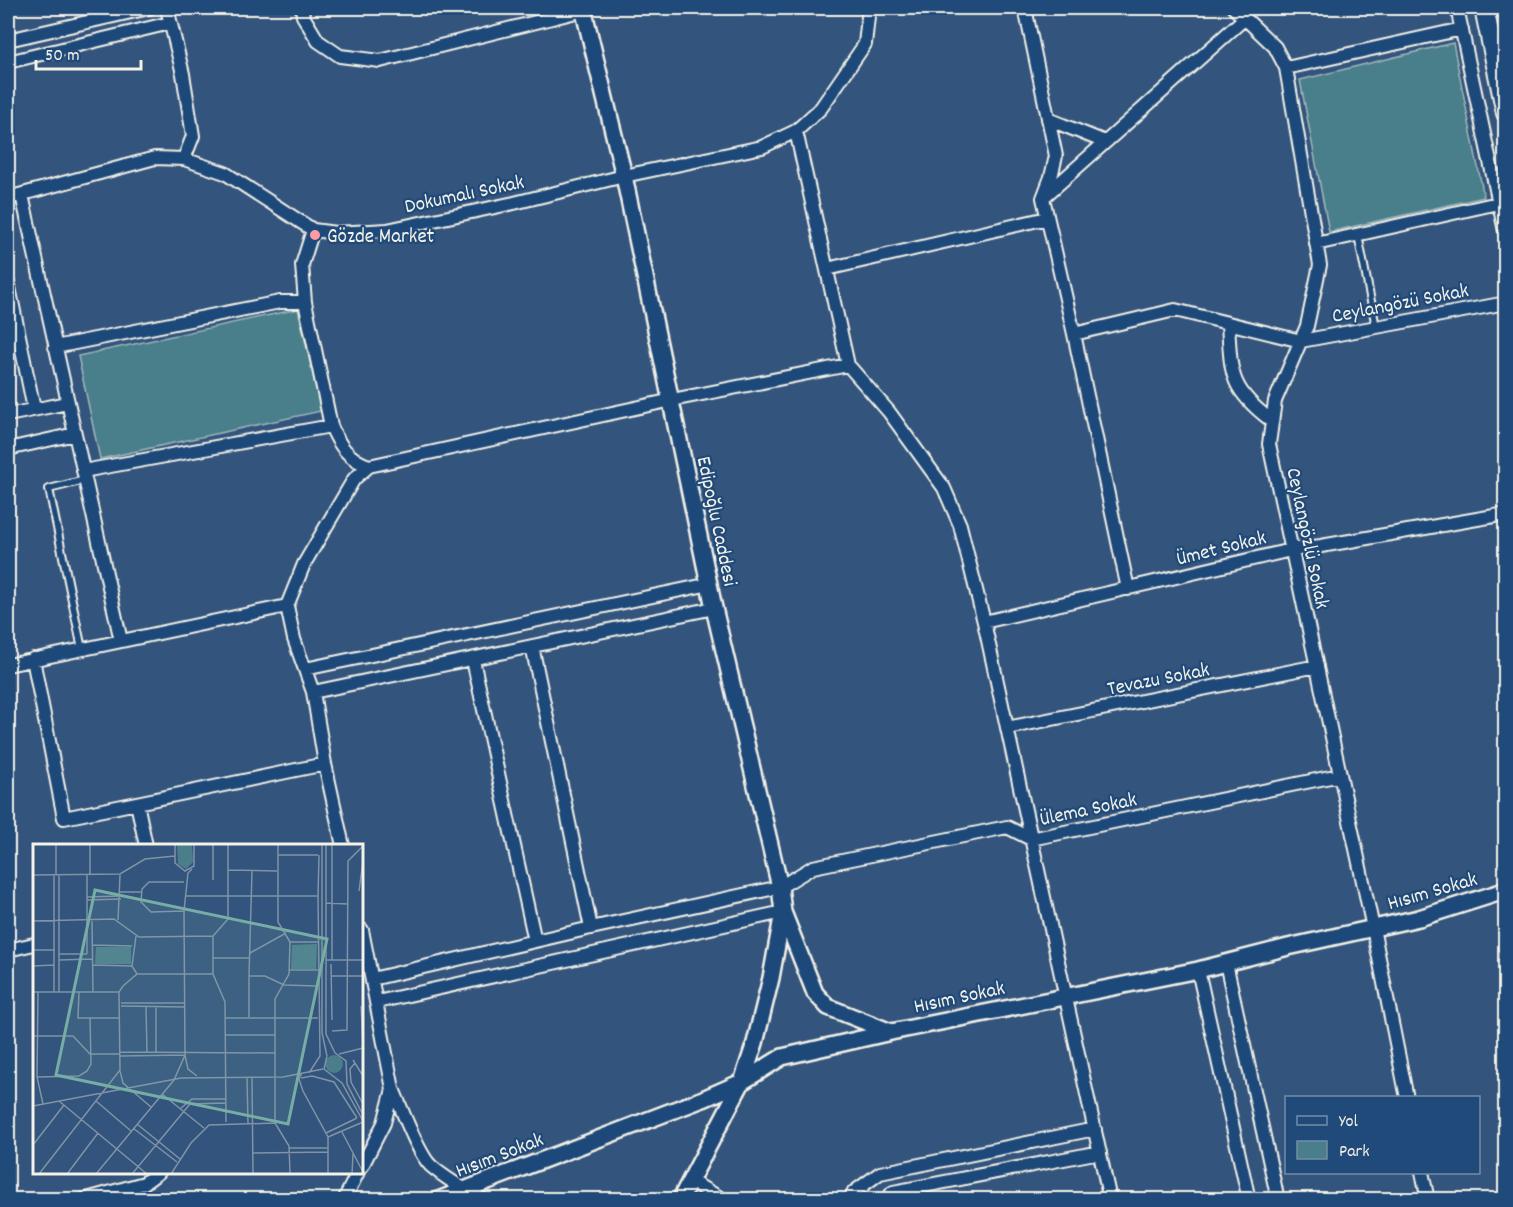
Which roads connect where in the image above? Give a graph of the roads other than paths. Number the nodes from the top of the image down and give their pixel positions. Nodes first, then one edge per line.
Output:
1 (149, 8) edge
2 (167, 8) edge
3 (302, 8) edge
4 (868, 8) edge
5 (1025, 8) edge
6 (1234, 8) edge
7 (1457, 8) edge
8 (1484, 8) edge
9 (584, 9) edge
10 (1245, 18) junction
11 (170, 23) junction
12 (1462, 29) junction
13 (8, 40) edge
14 (8, 62) edge
15 (1286, 68) junction
16 (1506, 113) edge
17 (1048, 118) junction
18 (796, 131) junction
19 (1105, 142) junction
20 (184, 159) junction
21 (624, 176) junction
22 (22, 195) junction
23 (8, 198) edge
24 (1043, 198) junction
25 (1498, 203) junction
26 (1047, 218) junction
27 (313, 230) junction
28 (1358, 235) junction
29 (1506, 236) edge
30 (1316, 244) junction
31 (826, 269) junction
32 (8, 282) edge
33 (305, 302) junction
34 (1506, 303) edge
35 (1228, 323) junction
36 (1376, 327) junction
37 (1074, 333) junction
38 (1301, 341) junction
39 (56, 347) junction
40 (848, 365) junction
41 (672, 400) junction
42 (67, 403) junction
43 (34, 410) junction
44 (8, 415) edge
45 (1272, 421) junction
46 (331, 426) junction
47 (75, 434) junction
48 (8, 449) edge
49 (369, 466) junction
50 (84, 475) junction
51 (1506, 514) edge
52 (1291, 550) junction
53 (710, 584) junction
54 (1128, 590) junction
55 (287, 606) junction
56 (714, 608) junction
57 (984, 622) junction
58 (121, 641) junction
59 (532, 646) junction
60 (82, 649) junction
61 (33, 659) junction
62 (473, 660) junction
63 (8, 665) edge
64 (1317, 666) junction
65 (305, 669) junction
66 (313, 692) junction
67 (1007, 728) junction
68 (325, 764) junction
69 (1340, 775) junction
70 (136, 802) junction
71 (1031, 839) junction
72 (146, 844) edge
73 (343, 844) edge
74 (780, 887) junction
75 (1506, 887) edge
76 (783, 912) junction
77 (591, 928) junction
78 (1373, 928) junction
79 (363, 935) edge
80 (535, 941) junction
81 (33, 944) edge
82 (8, 950) edge
83 (1226, 963) junction
84 (1198, 970) junction
85 (373, 984) junction
86 (363, 990) edge
87 (1066, 996) junction
88 (377, 1002) junction
89 (891, 1032) junction
90 (742, 1082) junction
91 (393, 1089) junction
92 (1407, 1096) edge
93 (1095, 1129) junction
94 (1100, 1152) junction
95 (363, 1164) edge
96 (158, 1174) edge
97 (357, 1174) edge
98 (1422, 1174) edge
99 (690, 1181) junction
100 (464, 1189) junction
101 (83, 1200) edge
102 (344, 1200) edge
103 (438, 1200) edge
104 (483, 1200) edge
105 (680, 1200) edge
106 (724, 1200) edge
107 (850, 1200) edge
108 (886, 1200) edge
109 (1110, 1200) edge
110 (1249, 1200) edge
111 (1278, 1200) edge
112 (1428, 1200) edge

1 - 13 street
2 - 11 street
3 - 9 street
4 - 18 street, Dokumalı Sokak
5 - 17 street
6 - 10 street, Ceylangözlü Sokak
7 - 12 street
8 - 16 main road
9 - 21 street, Edipoğlu Caddesi
10 - 15 street, Ceylangözlü Sokak
10 - 19 street
11 - 14 street
11 - 20 street
12 - 15 street
12 - 25 street
15 - 30 street, Ceylangözlü Sokak
17 - 19 street
17 - 24 street
18 - 21 street, Dokumalı Sokak
18 - 31 street
19 - 24 street
20 - 22 street, Dokumalı Sokak
20 - 27 street, Dokumalı Sokak
21 - 27 street, Dokumalı Sokak
21 - 41 street, Edipoğlu Caddesi
22 - 23 street, Dokumalı Sokak
22 - 39 street
24 - 26 street
25 - 28 street
25 - 29 street
26 - 31 street
26 - 37 street
27 - 33 street
28 - 30 street
28 - 36 lane
30 - 38 street, Ceylangözlü Sokak
31 - 40 street
32 - 43 street
33 - 39 street
33 - 46 street
34 - 36 street, Ceylangözü Sokak
35 - 37 street
35 - 38 street
35 - 45 street
36 - 38 street, Ceylangözü Sokak
37 - 54 street
38 - 45 street, Ceylangözlü Sokak
39 - 42 street
40 - 41 street
40 - 57 street
41 - 49 street
41 - 53 street, Edipoğlu Caddesi
42 - 43 street
42 - 47 street
43 - 44 street
45 - 52 street, Ceylangözlü Sokak
46 - 49 street
46 - 50 street
47 - 48 street
47 - 50 street
49 - 55 street
50 - 58 street
50 - 60 lane
51 - 52 street, Ümet Sokak
52 - 54 street, Ümet Sokak
52 - 64 street, Ceylangözlü Sokak
53 - 56 street, Edipoğlu Caddesi
53 - 65 street
54 - 57 street, Ümet Sokak
55 - 58 street
55 - 65 street
56 - 59 street
56 - 74 street, Edipoğlu Caddesi
57 - 67 street
58 - 60 street
59 - 62 street
59 - 77 street
60 - 61 street
61 - 63 street
61 - 70 street
62 - 66 street
62 - 80 street
64 - 67 street, Tevazu Sokak
64 - 69 street, Ceylangözlü Sokak
65 - 66 street
66 - 68 street
67 - 71 street
68 - 70 street
68 - 73 street
69 - 71 street, Ülema Sokak
69 - 78 street, Ceylangözlü Sokak
70 - 72 street
71 - 74 street, Ülema Sokak
71 - 87 street
74 - 76 street, Edipoğlu Caddesi
74 - 77 street, Ülema Sokak
75 - 78 street, Hısım Sokak
76 - 88 street
76 - 89 street
76 - 90 street, Edipoğlu Caddesi
77 - 80 street, Ülema Sokak
78 - 83 street, Hısım Sokak
78 - 92 street, Ceylangözlü Sokak
79 - 85 street
80 - 85 street, Ülema Sokak
81 - 82 street
83 - 84 street, Hısım Sokak
83 - 111 street
84 - 87 street, Hısım Sokak
84 - 110 street
85 - 86 street, Ülema Sokak
85 - 88 street
87 - 89 street, Hısım Sokak
87 - 93 street
88 - 91 street
89 - 90 street, Hısım Sokak
90 - 99 street, Edipoğlu Caddesi
90 - 100 street, Hısım Sokak
91 - 95 street
91 - 100 street
93 - 94 street
93 - 107 street
94 - 108 street
94 - 109 street
96 - 101 street
97 - 102 street
98 - 112 street
99 - 105 street, Edipoğlu Caddesi
99 - 106 street
100 - 103 street, Hısım Sokak
100 - 104 street

